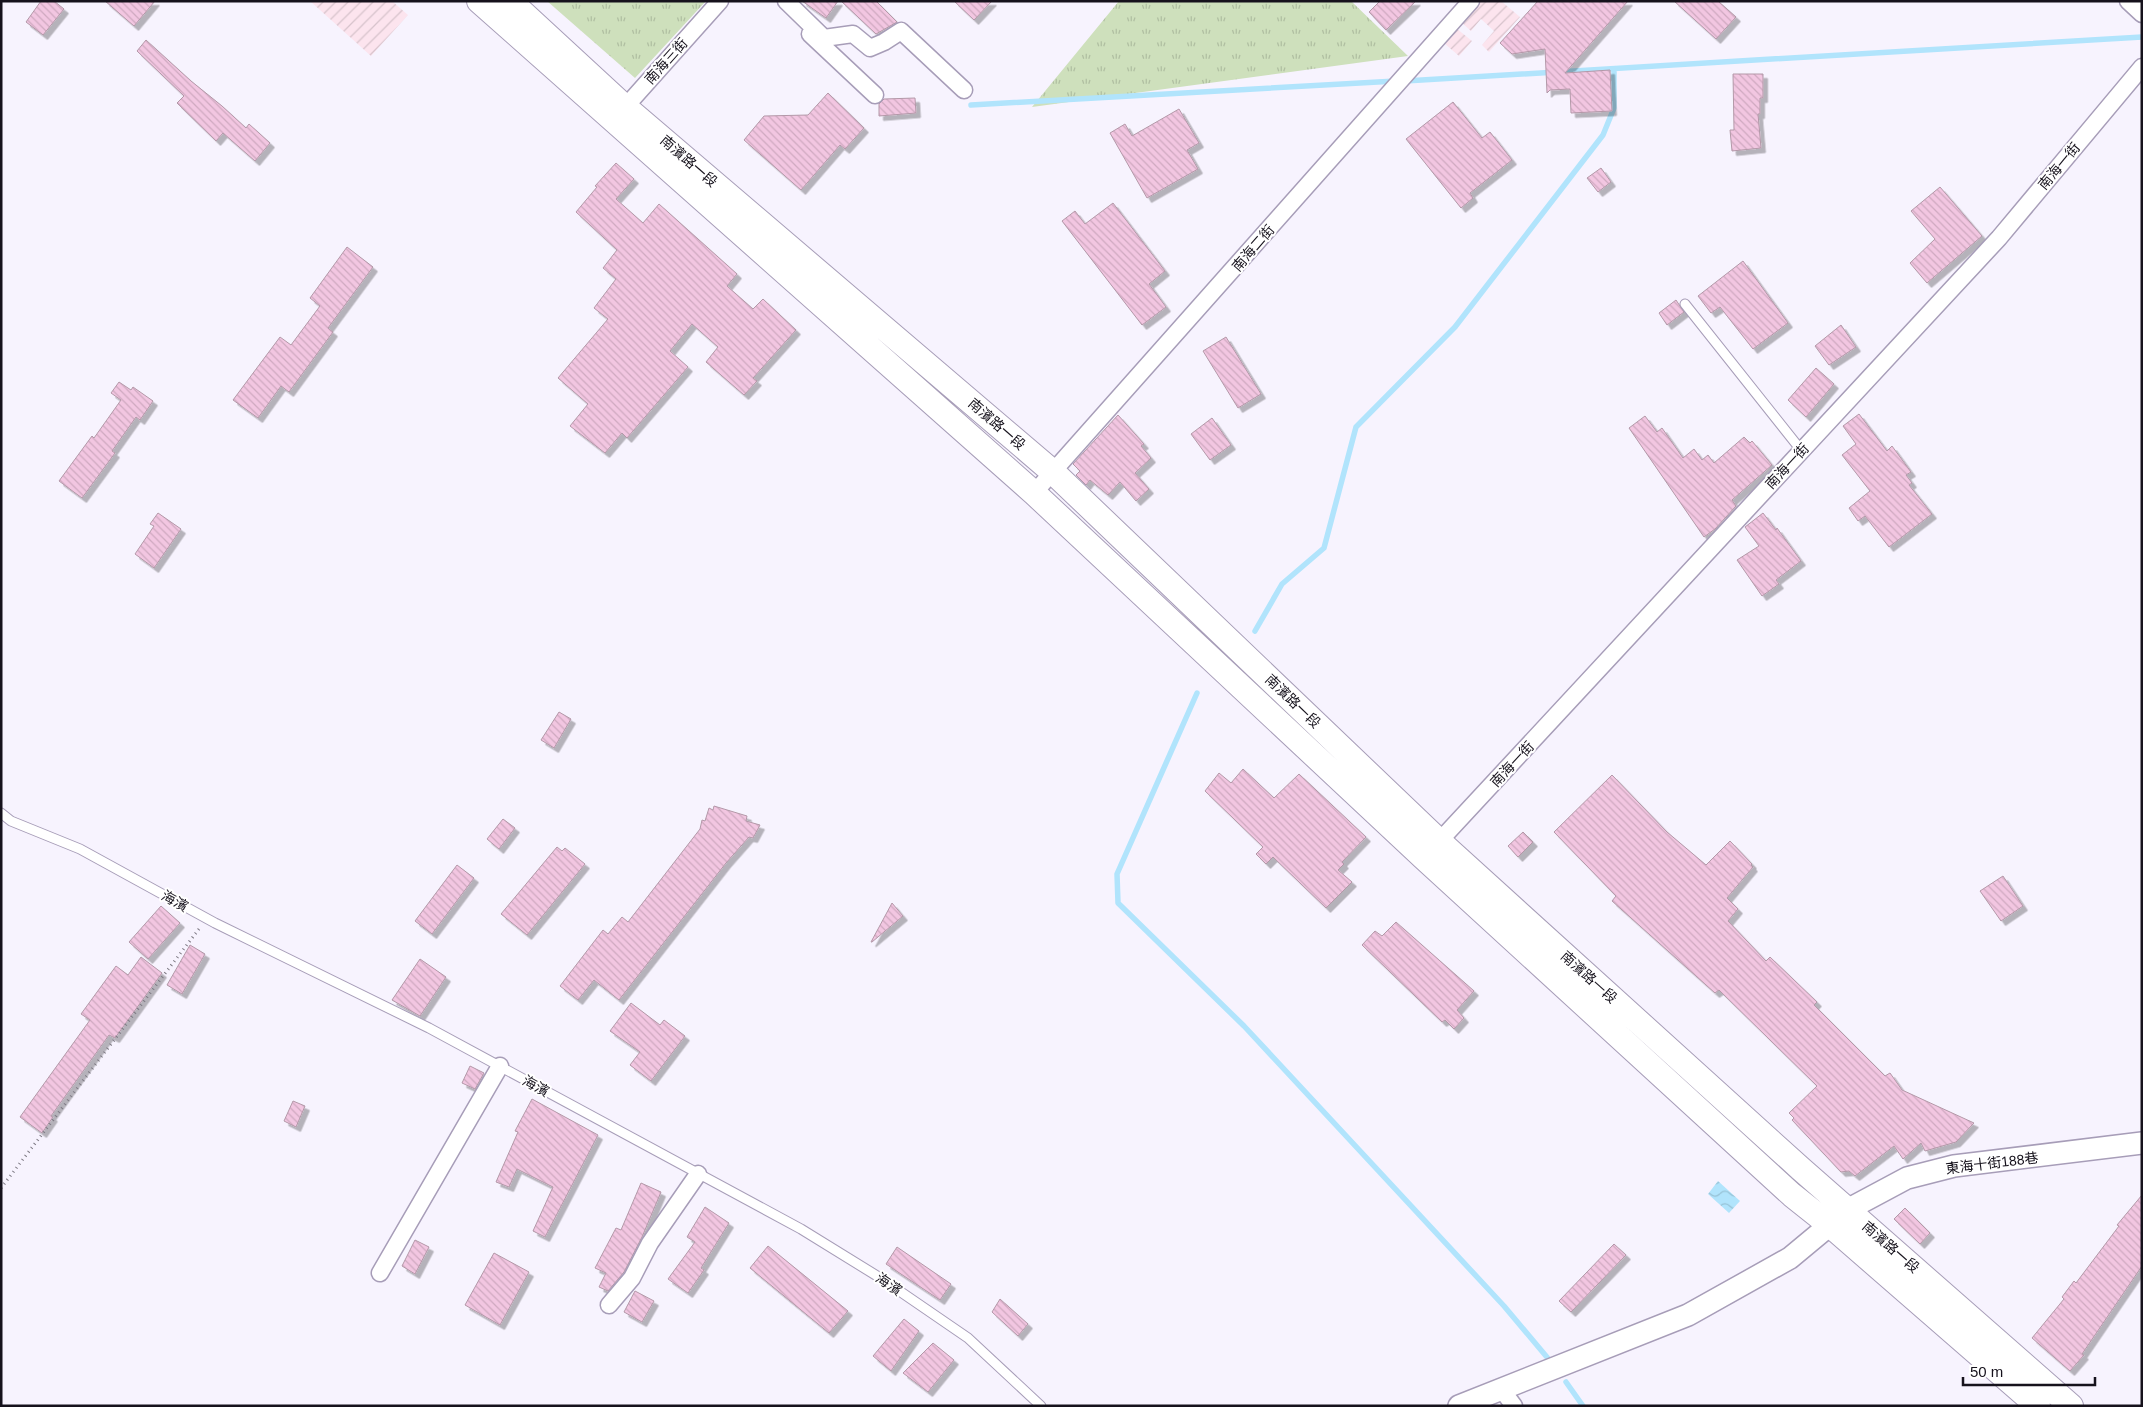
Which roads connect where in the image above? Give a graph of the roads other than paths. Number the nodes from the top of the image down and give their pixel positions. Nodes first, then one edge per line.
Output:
1 (478, 1) edge
2 (510, 1) edge
3 (720, 1) edge
4 (775, 1) edge
5 (786, 1) edge
6 (1471, 1) edge
7 (2128, 1) edge
8 (2142, 14) edge
9 (2142, 68) edge
10 (964, 90) dead end
11 (875, 95) dead end
12 (619, 114) junction
13 (1686, 304) dead end
14 (1801, 450) junction
15 (1054, 473) junction
16 (1034, 493) junction
17 (1, 813) edge
18 (1432, 850) junction
19 (500, 1066) junction
20 (2142, 1143) edge
21 (698, 1174) junction
22 (1849, 1209) junction
23 (1831, 1226) junction
24 (380, 1273) dead end
25 (609, 1305) dead end
26 (1508, 1398) edge
27 (2031, 1404) edge
28 (1041, 1406) edge
29 (1459, 1406) edge
30 (2071, 1406) edge

1 - 12 main road, 南濱路一段
2 - 12 main road, 南濱路一段
3 - 12 street, 南海三街
4 - 11 street
5 - 10 street
6 - 15 street, 南海二街
7 - 8 street
9 - 14 street, 南海一街
12 - 15 main road, 南濱路一段
12 - 16 main road, 南濱路一段
13 - 14 lane
14 - 18 street, 南海一街
15 - 16 street, 南海二街
15 - 18 main road, 南濱路一段
16 - 18 main road, 南濱路一段
17 - 19 lane, 海濱
18 - 22 main road, 南濱路一段
18 - 23 main road, 南濱路一段
19 - 21 lane, 海濱
19 - 24 street
20 - 22 street, 東海十街188巷
21 - 25 street
21 - 28 lane, 海濱
22 - 23 street, 東海十街188巷
22 - 30 main road, 南濱路一段
23 - 26 street, 東海十街188巷
23 - 27 main road, 南濱路一段
26 - 29 street, 東海十街188巷

